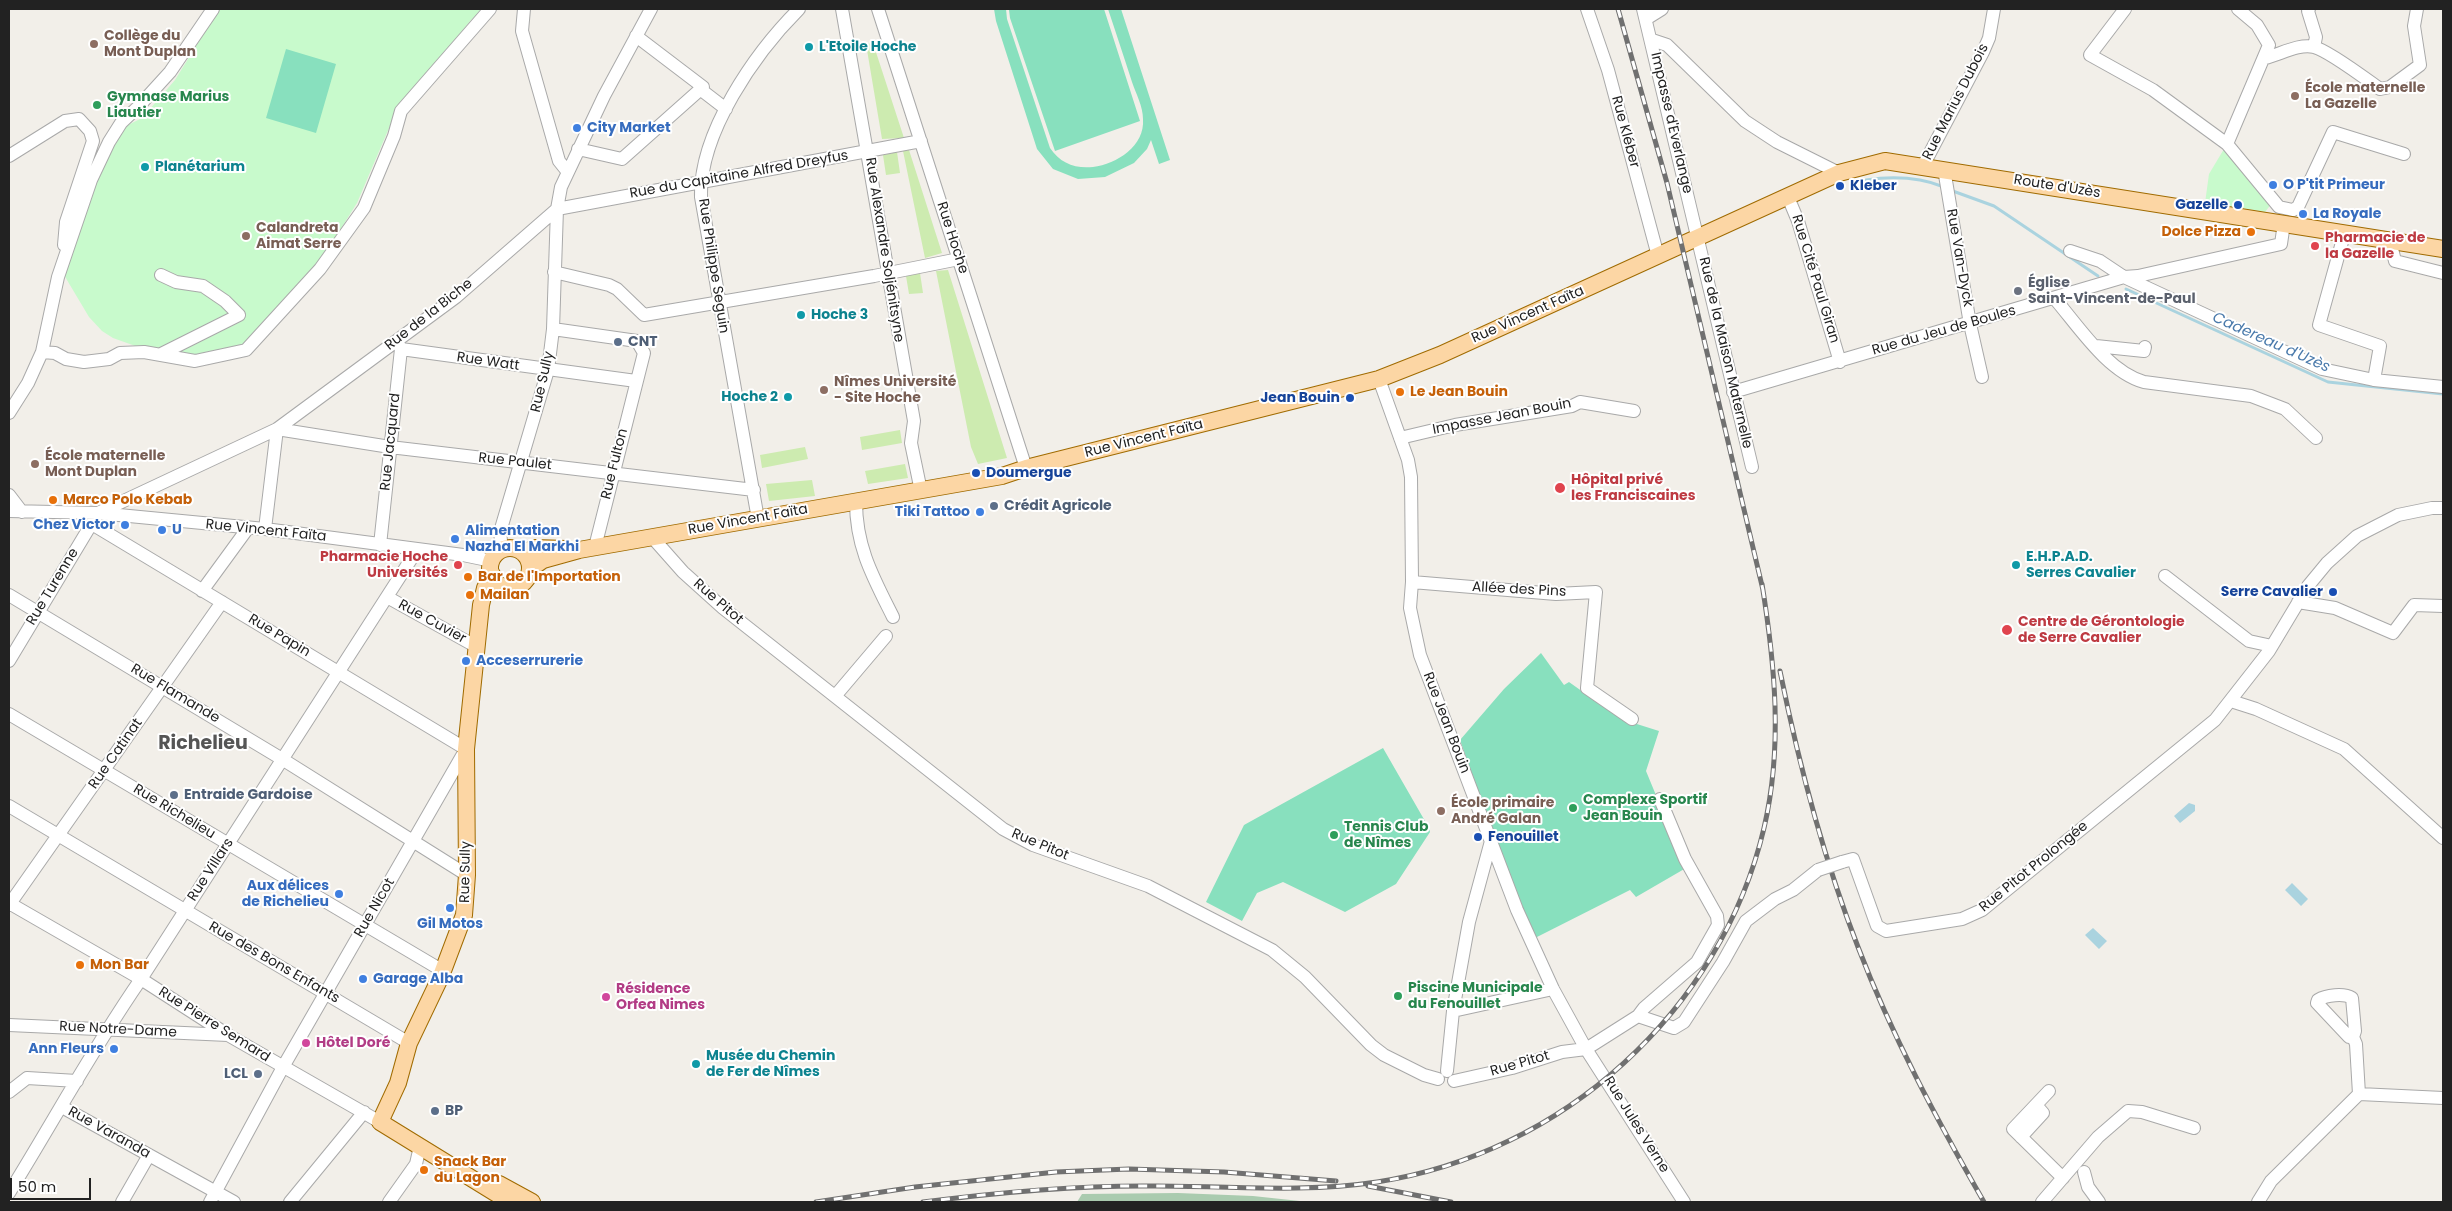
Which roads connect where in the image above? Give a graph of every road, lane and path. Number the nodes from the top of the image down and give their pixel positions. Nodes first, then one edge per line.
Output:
1 (213, 9) edge
2 (490, 9) edge
3 (524, 9) edge
4 (651, 9) edge
5 (799, 9) edge
6 (842, 9) edge
7 (878, 9) edge
8 (1587, 9) edge
9 (1662, 9) edge
10 (1994, 9) edge
11 (2125, 9) edge
12 (2238, 9) edge
13 (2309, 9) edge
14 (2417, 9) edge
15 (1645, 14) edge
16 (636, 36) junction
17 (1652, 40) junction
18 (2314, 47) junction
19 (2265, 58) junction
20 (700, 89) junction
21 (726, 109) junction
22 (921, 141) junction
23 (2227, 144) junction
24 (578, 149) junction
25 (869, 152) junction
26 (2404, 154) dead end
27 (9, 156) edge
28 (1923, 166) junction
29 (1944, 169) junction
30 (567, 171) junction
31 (1839, 173) junction
32 (700, 182) junction
33 (1788, 196) junction
34 (556, 209) junction
35 (2285, 217) junction
36 (2344, 235) junction
37 (1691, 241) junction
38 (2390, 241) junction
39 (2443, 249) edge
40 (2070, 251) dead end
41 (1658, 256) junction
42 (959, 259) junction
43 (62, 265) junction
44 (554, 272) junction
45 (888, 272) junction
46 (2443, 273) edge
47 (161, 275) dead end
48 (2124, 278) junction
49 (2055, 299) junction
50 (718, 303) junction
51 (1970, 324) junction
52 (552, 328) junction
53 (399, 345) junction
54 (2096, 346) junction
55 (2145, 347) dead end
56 (42, 352) junction
57 (160, 354) junction
58 (1840, 362) junction
59 (548, 370) junction
60 (1982, 377) dead end
61 (1379, 379) junction
62 (2374, 380) junction
63 (636, 381) junction
64 (2443, 386) edge
65 (1733, 392) junction
66 (1634, 411) dead end
67 (9, 412) edge
68 (277, 429) junction
69 (1400, 438) junction
70 (2316, 438) dead end
71 (390, 447) junction
72 (522, 462) junction
73 (1752, 467) dead end
74 (1026, 468) junction
75 (613, 473) junction
76 (754, 490) junction
77 (921, 491) junction
78 (9, 495) edge
79 (856, 502) junction
80 (2443, 508) edge
81 (9, 511) edge
82 (22, 512) junction
83 (95, 519) junction
84 (758, 519) junction
85 (248, 528) junction
86 (265, 529) junction
87 (652, 537) junction
88 (380, 545) junction
89 (587, 548) junction
90 (417, 550) junction
91 (523, 553) junction
92 (495, 562) junction
93 (530, 569) junction
94 (2165, 576) dead end
95 (1412, 582) junction
96 (507, 587) junction
97 (202, 591) junction
98 (9, 595) edge
99 (387, 597) junction
100 (222, 602) junction
101 (2298, 602) junction
102 (482, 605) junction
103 (2443, 606) edge
104 (38, 613) junction
105 (893, 617) dead end
106 (886, 636) dead end
107 (2272, 646) junction
108 (476, 647) junction
109 (9, 660) edge
110 (338, 672) junction
111 (163, 687) junction
112 (836, 695) junction
113 (2231, 701) junction
114 (9, 714) edge
115 (1632, 719) dead end
116 (466, 749) junction
117 (282, 759) junction
118 (104, 771) junction
119 (1660, 799) dead end
120 (9, 806) edge
121 (58, 835) junction
122 (2443, 838) edge
123 (414, 841) junction
124 (1491, 841) junction
125 (228, 844) junction
126 (467, 875) junction
127 (9, 904) edge
128 (184, 911) junction
129 (365, 926) junction
130 (443, 971) junction
131 (141, 979) junction
132 (1553, 989) junction
133 (326, 993) junction
134 (1453, 1011) junction
135 (1638, 1016) junction
136 (9, 1025) edge
137 (106, 1029) junction
138 (228, 1035) junction
139 (2353, 1037) dead end
140 (410, 1043) junction
141 (1586, 1049) junction
142 (283, 1067) junction
143 (1446, 1077) junction
144 (77, 1081) junction
145 (2049, 1091) dead end
146 (9, 1092) edge
147 (2360, 1094) junction
148 (2443, 1098) edge
149 (62, 1107) junction
150 (364, 1112) junction
151 (380, 1122) junction
152 (2194, 1128) dead end
153 (420, 1146) junction
154 (149, 1155) junction
155 (2084, 1172) dead end
156 (2063, 1178) junction
157 (9, 1193) edge
158 (213, 1197) edge
159 (522, 1201) edge
160 (122, 1202) edge
161 (234, 1202) edge
162 (290, 1202) edge
163 (389, 1202) edge
164 (1684, 1202) edge
165 (2042, 1202) edge
166 (2099, 1202) edge
167 (2258, 1202) edge

1 - 43 street
2 - 57 street
3 - 30 street
4 - 16 street
5 - 21 street, Rue Philippe Seguin
6 - 25 street, Rue Alexandre Soljénitsyne
7 - 22 street, Rue Hoche
8 - 41 street, Rue Kléber
9 - 15 street
10 - 28 street, Rue Marius Dubois
11 - 23 street
12 - 19 street
13 - 18 street
14 - 18 street
15 - 17 street, Impasse d'Everlange
16 - 20 street
16 - 24 street
17 - 31 street
17 - 37 street, Impasse d'Everlange
18 - 19 street
19 - 23 street
20 - 21 street
20 - 24 street
21 - 32 street, Rue Philippe Seguin
22 - 25 street, Rue du Capitaine Alfred Dreyfus
22 - 42 street, Rue Hoche
23 - 35 street
24 - 30 street
25 - 32 street, Rue du Capitaine Alfred Dreyfus
25 - 45 street, Rue Alexandre Soljénitsyne
26 - 35 street
27 - 43 street
28 - 29 main road, Route d'Uzès
28 - 31 main road, Route d'Uzès
29 - 35 main road, Route d'Uzès
29 - 51 street, Rue Van-Dyck
30 - 34 street
31 - 33 main road, Route d'Uzès
32 - 34 street, Rue du Capitaine Alfred Dreyfus
32 - 50 street, Rue Philippe Seguin
33 - 37 main road, Route d'Uzès
33 - 58 street, Rue Cité Paul Giran
34 - 44 street, Rue Sully
34 - 53 street, Rue de la Biche
35 - 36 main road, Route d'Uzès
35 - 48 street, Rue du Jeu de Boules
36 - 38 main road, Route d'Uzès
36 - 62 street
37 - 41 main road, Rue Vincent Faïta
37 - 65 street, Rue de la Maison Maternelle
38 - 39 main road, Route d'Uzès
38 - 46 street
40 - 48 street
41 - 61 main road, Rue Vincent Faïta
42 - 45 street
42 - 74 street, Rue Hoche
43 - 56 street
44 - 50 street
44 - 52 street, Rue Sully
45 - 50 street
45 - 77 street, Rue Alexandre Soljénitsyne
47 - 57 street
48 - 49 street, Rue du Jeu de Boules
48 - 62 street
49 - 51 street, Rue du Jeu de Boules
49 - 54 street
50 - 76 street, Rue Philippe Seguin
51 - 58 street, Rue du Jeu de Boules
51 - 60 street, Rue Van-Dyck
52 - 59 street, Rue Sully
52 - 63 street, Rue Fulton
53 - 59 street, Rue Watt
53 - 68 street, Rue de la Biche
53 - 71 street, Rue Jacquard
54 - 55 street
54 - 70 street
56 - 57 street
56 - 67 street
58 - 65 street, Rue du Jeu de Boules
59 - 63 street, Rue Watt
59 - 72 street, Rue Sully
61 - 69 street, Rue Jean Bouin
61 - 74 main road, Rue Vincent Faïta
62 - 64 street
63 - 75 street, Rue Fulton
65 - 73 street, Rue de la Maison Maternelle
66 - 69 street, Impasse Jean Bouin
68 - 71 street, Rue Paulet
68 - 83 street, Rue de la Biche
68 - 86 street
69 - 95 street, Rue Jean Bouin
71 - 72 street, Rue Paulet
71 - 88 street, Rue Jacquard
72 - 75 street, Rue Paulet
72 - 92 street, Rue Sully
74 - 77 main road, Rue Vincent Faïta
75 - 76 street, Rue Paulet
75 - 89 street, Rue Fulton
76 - 84 street, Rue Philippe Seguin
77 - 79 main road, Rue Vincent Faïta
78 - 82 street
79 - 84 main road, Rue Vincent Faïta
79 - 105 street
80 - 101 street
81 - 82 street, Rue Vincent Faïta
82 - 83 street, Rue Vincent Faïta
83 - 85 street, Rue Vincent Faïta
83 - 97 street, Rue Papin
83 - 104 street, Rue Turenne
84 - 87 main road, Rue Vincent Faïta
85 - 86 street, Rue Vincent Faïta
85 - 97 street
86 - 88 street, Rue Vincent Faïta
87 - 89 main road, Rue Vincent Faïta
87 - 112 street, Rue Pitot
88 - 90 street, Rue Vincent Faïta
89 - 91 main road, Rue Vincent Faïta
89 - 93 main road, Rue Vincent Faïta
90 - 92 street, Rue Vincent Faïta
90 - 99 street, Rue Villars
91 - 92 main road
91 - 93 main road
92 - 96 main road
92 - 102 main road, Rue Sully
93 - 96 main road
94 - 107 street
95 - 115 street, Allée des Pins
95 - 124 street, Rue Jean Bouin
96 - 102 main road
97 - 100 street, Rue Papin
98 - 104 street, Rue Flamande
99 - 108 street, Rue Cuvier
99 - 110 street, Rue Villars
100 - 110 street, Rue Papin
100 - 111 street, Rue Catinat
101 - 103 street
101 - 107 street
102 - 108 main road, Rue Sully
104 - 109 street, Rue Turenne
104 - 111 street, Rue Flamande
106 - 112 street
107 - 113 street
108 - 116 main road, Rue Sully
110 - 116 street, Rue Papin
110 - 117 street, Rue Villars
111 - 117 street, Rue Flamande
111 - 118 street, Rue Catinat
112 - 143 street, Rue Pitot
113 - 122 street
113 - 135 street, Rue Pitot Prolongée, bridge
114 - 118 street, Rue Richelieu
116 - 123 street, Rue Nicot
116 - 126 main road, Rue Sully
117 - 123 street, Rue Flamande
117 - 125 street, Rue Villars
118 - 121 street, Rue Catinat
118 - 125 street, Rue Richelieu
119 - 135 street
120 - 121 street, Rue des Bons Enfants
121 - 127 street, Rue Catinat
121 - 128 street, Rue des Bons Enfants
123 - 126 street, Rue Flamande
123 - 129 street, Rue Nicot
124 - 132 street, Rue Jean Bouin
124 - 134 street
125 - 128 street, Rue Villars
125 - 129 street, Rue Richelieu
126 - 130 main road, Rue Sully
127 - 131 street, Rue Pierre Semard
128 - 131 street, Rue Villars
128 - 133 street, Rue des Bons Enfants
129 - 130 street, Rue Richelieu
129 - 133 street, Rue Nicot
130 - 140 main road, Rue Sully
131 - 137 street, Rue Villars
131 - 138 street, Rue Pierre Semard
132 - 134 street
132 - 141 street, Rue Jean Bouin
133 - 140 street, Rue des Bons Enfants
133 - 142 street, Rue Nicot
134 - 143 street
135 - 141 street
136 - 137 street, Rue Notre-Dame
137 - 138 street, Rue Notre-Dame
137 - 144 street, Rue Villars
138 - 142 street, Rue Pierre Semard
139 - 147 street
140 - 151 main road, Rue Sully
141 - 143 street, Rue Pitot
141 - 164 street, Rue Jules Verne
142 - 150 street, Rue Pierre Semard
142 - 158 street, Rue Nicot
144 - 146 street
144 - 149 street, Rue Villars
145 - 156 street
147 - 148 street
147 - 167 street
149 - 154 street, Rue Varanda
149 - 157 street, Rue Villars
150 - 151 street, Rue Pierre Semard
150 - 162 street
151 - 153 main road, Rue Pierre Semard
152 - 156 street
153 - 159 main road, Rue Pierre Semard
153 - 163 street
154 - 158 street, Rue Varanda
154 - 160 street
155 - 166 street
156 - 165 street
158 - 161 street, Rue Varanda

